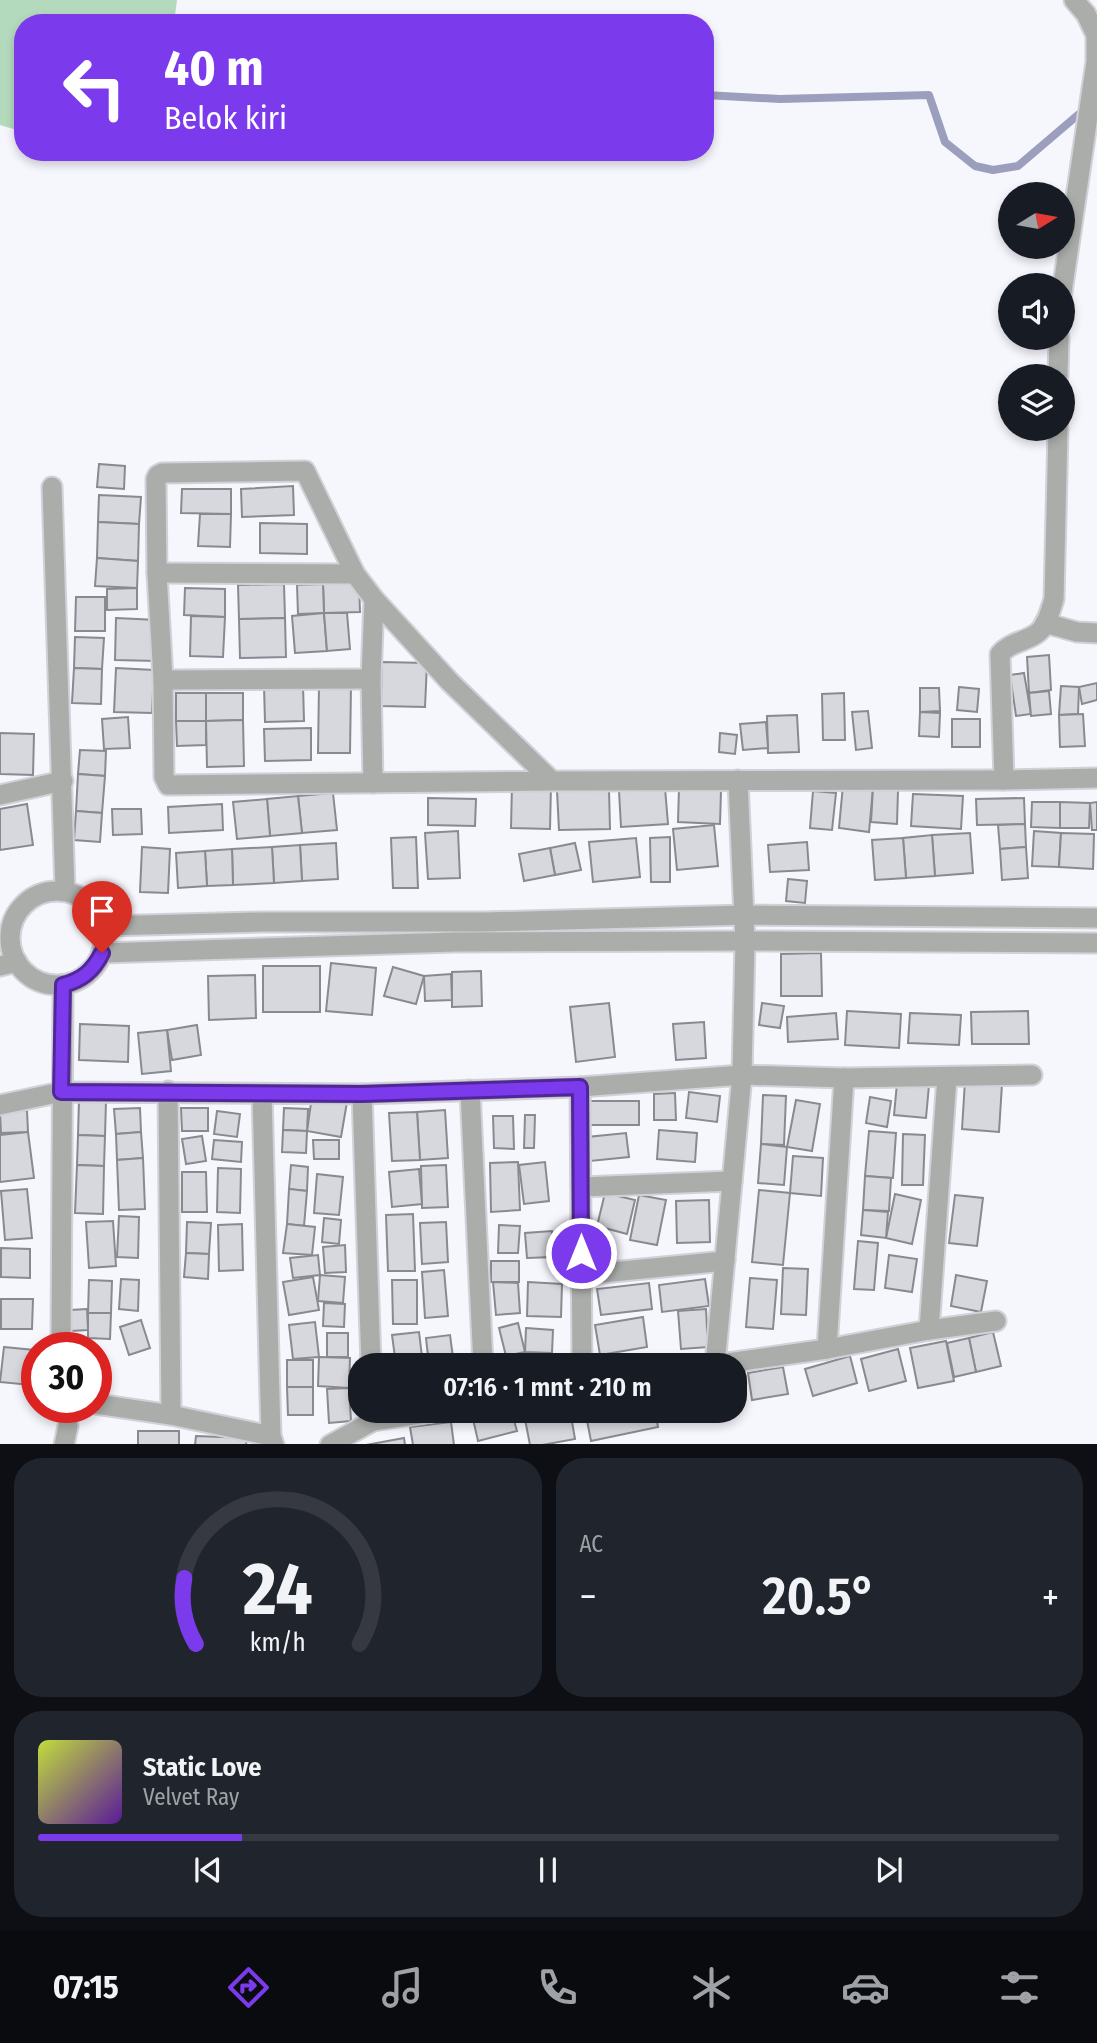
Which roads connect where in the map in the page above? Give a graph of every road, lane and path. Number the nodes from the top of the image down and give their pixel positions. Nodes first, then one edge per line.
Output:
1 (1074, 0) edge
2 (1097, 34) edge
3 (1064, 273) edge
4 (1058, 441) edge
5 (52, 487) dead end
6 (157, 573) junction
7 (355, 574) junction
8 (374, 599) junction
9 (1045, 623) junction
10 (1097, 633) edge
11 (372, 679) junction
12 (163, 680) junction
13 (1097, 778) edge
14 (63, 780) junction
15 (738, 780) junction
16 (1004, 780) junction
17 (552, 781) junction
18 (373, 783) junction
19 (0, 795) edge
20 (65, 891) junction
21 (744, 915) junction
22 (1097, 918) edge
23 (103, 926) junction
24 (5, 938) edge
25 (745, 940) junction
26 (1097, 943) edge
27 (102, 953) junction
28 (9, 964) edge
29 (63, 985) junction
30 (742, 1075) junction
31 (1032, 1075) dead end
32 (947, 1077) junction
33 (844, 1078) junction
34 (580, 1087) junction
35 (470, 1090) junction
36 (168, 1091) junction
37 (61, 1092) junction
38 (262, 1094) junction
39 (362, 1094) junction
40 (0, 1105) edge
41 (732, 1181) junction
42 (581, 1187) junction
43 (725, 1261) junction
44 (581, 1275) junction
45 (996, 1321) dead end
46 (929, 1330) junction
47 (61, 1332) edge
48 (827, 1349) junction
49 (371, 1353) edge
50 (481, 1353) edge
51 (582, 1353) edge
52 (715, 1353) edge
53 (747, 1360) edge
54 (112, 1406) edge
55 (171, 1415) junction
56 (362, 1423) edge
57 (272, 1440) edge
58 (330, 1444) edge

1 - 2 street
2 - 3 street
4 - 9 street
5 - 14 street
6 - 7 street
6 - 7 street
6 - 12 street
7 - 8 street
8 - 11 street
8 - 17 street
9 - 10 street
9 - 16 street
11 - 12 street
11 - 18 street
12 - 18 street
13 - 16 street
14 - 19 street
14 - 20 street
15 - 16 street
15 - 17 street
15 - 21 street
17 - 18 street
20 - 23 street
20 - 24 street
21 - 22 street
21 - 23 street
21 - 25 street
23 - 27 street
24 - 28 street
25 - 26 street
25 - 27 street
25 - 30 street
27 - 29 street
28 - 29 street
29 - 37 street
30 - 33 street
30 - 34 street
30 - 41 street
31 - 32 street
32 - 33 street
32 - 46 street
33 - 48 street
34 - 35 street
34 - 42 street
35 - 39 street
35 - 50 street
36 - 37 street
36 - 38 street
36 - 55 street
37 - 40 street
37 - 47 street
38 - 39 street
38 - 57 street
39 - 49 street
41 - 42 street
41 - 43 street
42 - 44 street
43 - 44 street
43 - 52 street
44 - 51 street
45 - 46 street
46 - 48 street
48 - 53 street
54 - 55 street
55 - 57 street
56 - 58 street

